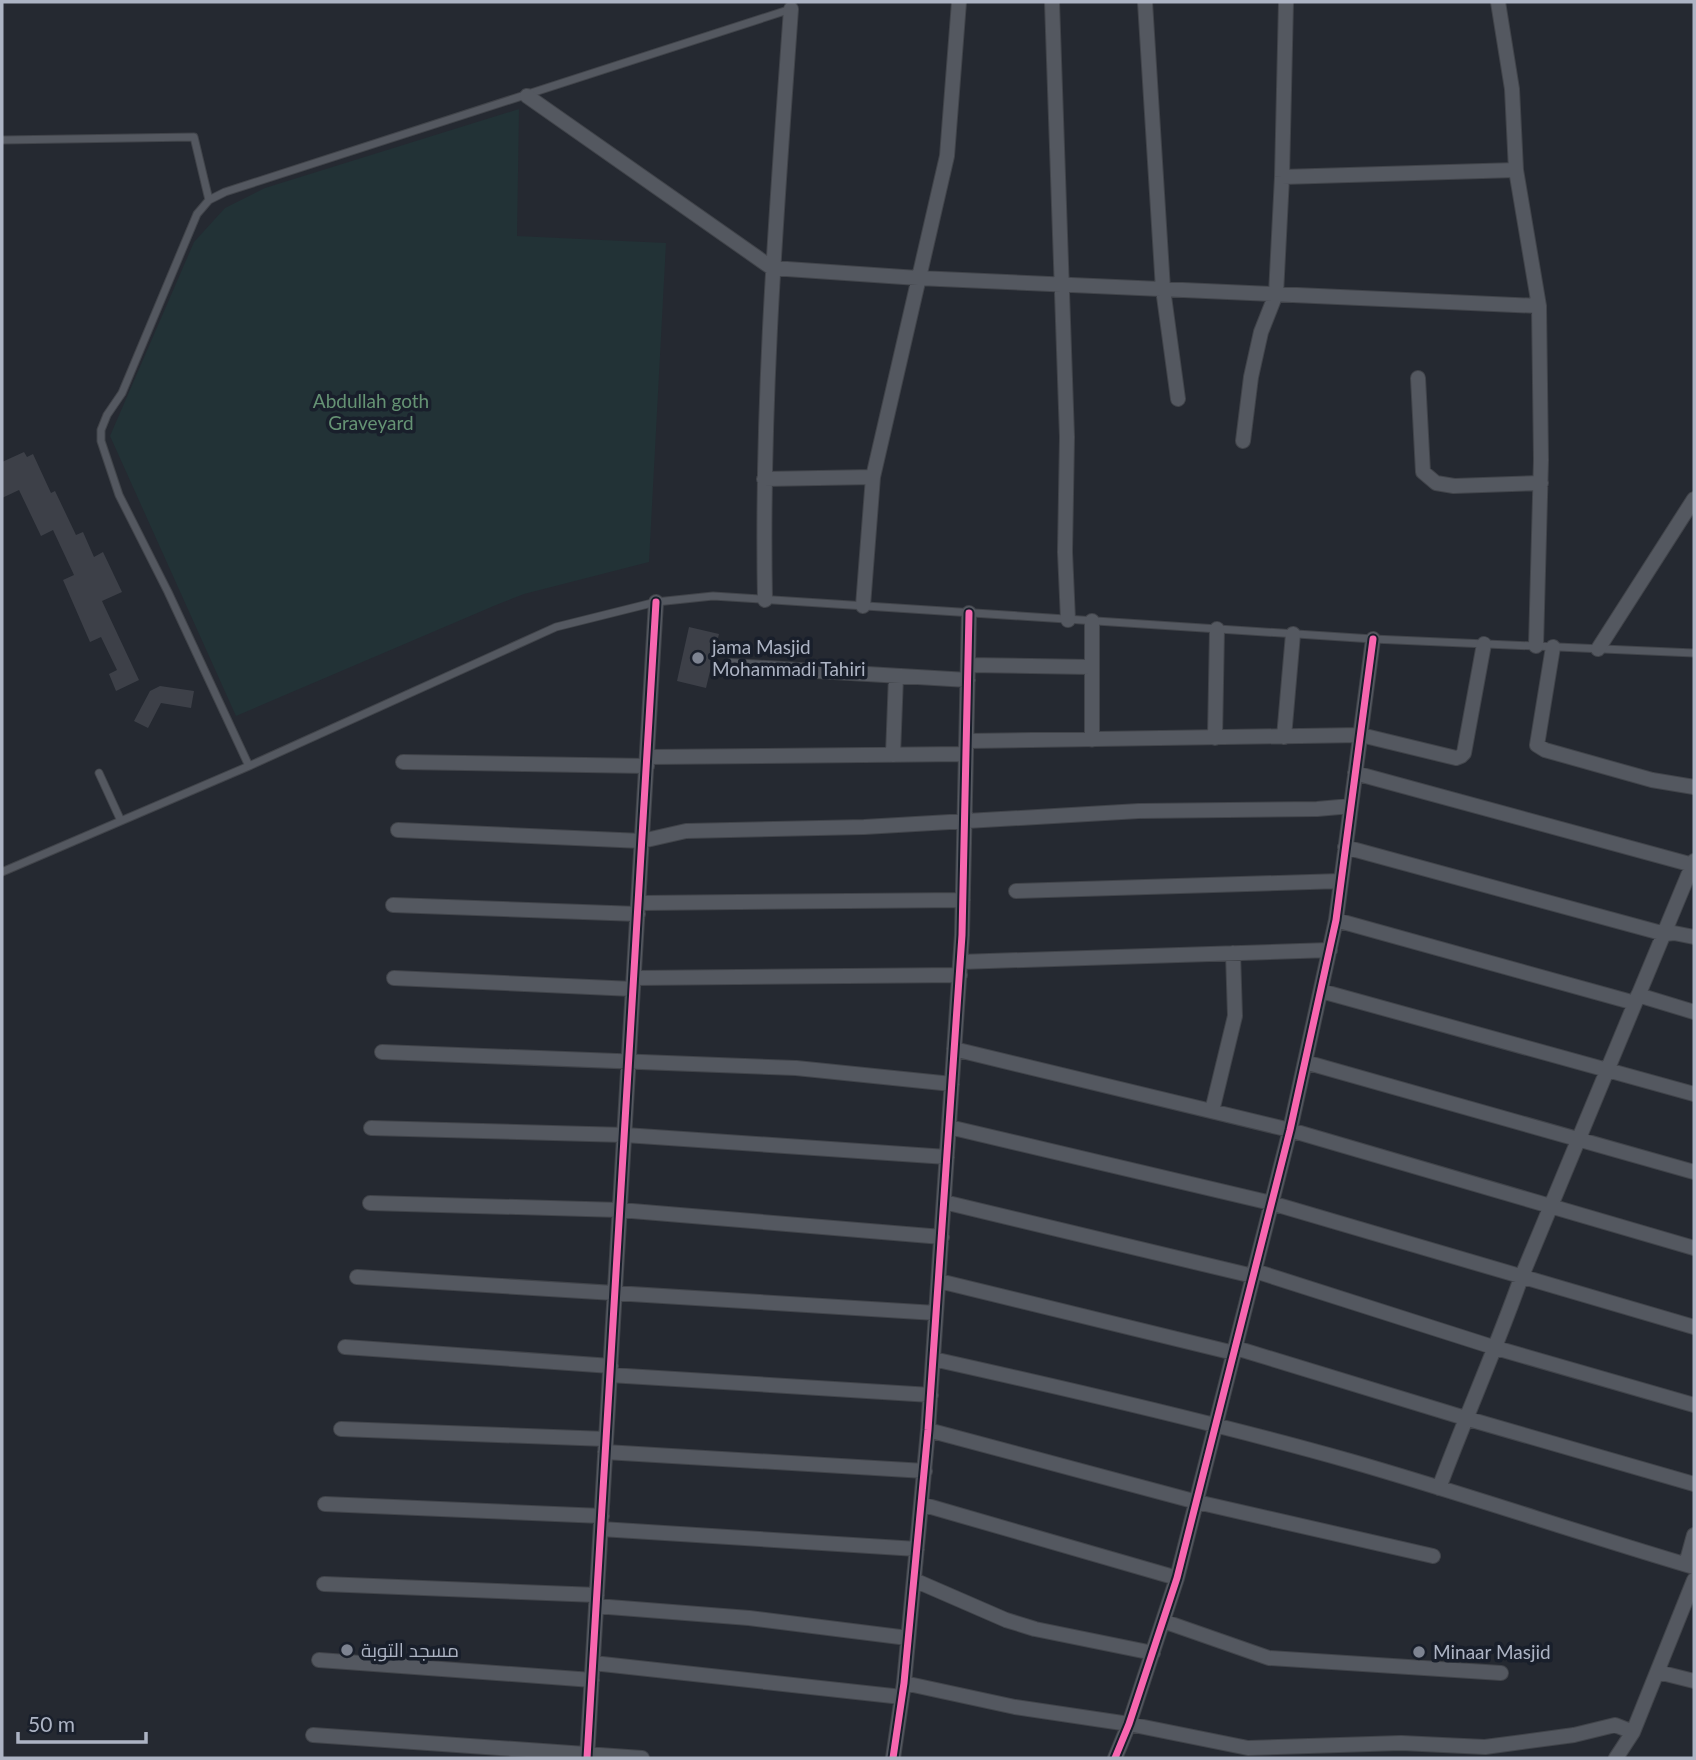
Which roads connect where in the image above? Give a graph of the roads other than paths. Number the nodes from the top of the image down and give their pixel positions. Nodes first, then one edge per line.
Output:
1 (959, 2) edge
2 (1052, 2) edge
3 (1145, 2) edge
4 (1286, 2) edge
5 (1498, 2) edge
6 (791, 5) edge
7 (527, 96) junction
8 (2, 140) edge
9 (1516, 170) junction
10 (1282, 177) junction
11 (209, 200) junction
12 (772, 268) junction
13 (918, 278) junction
14 (1061, 284) junction
15 (1163, 289) junction
16 (1276, 294) junction
17 (1539, 306) junction
18 (1418, 378) dead end
19 (1178, 399) dead end
20 (1243, 441) dead end
21 (873, 477) junction
22 (764, 479) junction
23 (1541, 483) junction
24 (1694, 499) edge
25 (765, 600) junction
26 (656, 602) junction
27 (863, 606) junction
28 (969, 613) junction
29 (1068, 620) junction
30 (1092, 621) junction
31 (1217, 629) junction
32 (1293, 634) junction
33 (1373, 639) junction
34 (1484, 644) junction
35 (1536, 646) junction
36 (1553, 647) junction
37 (1598, 649) junction
38 (1694, 653) edge
39 (968, 665) junction
40 (731, 666) dead end
41 (1090, 667) junction
42 (896, 676) junction
43 (968, 680) junction
44 (1360, 736) junction
45 (1284, 737) junction
46 (1215, 738) junction
47 (1092, 740) junction
48 (966, 748) junction
49 (893, 755) junction
50 (647, 761) junction
51 (403, 762) dead end
52 (249, 766) junction
53 (99, 773) dead end
54 (1355, 773) junction
55 (1694, 786) edge
56 (1351, 806) junction
57 (965, 820) junction
58 (121, 821) junction
59 (398, 830) dead end
60 (642, 841) junction
61 (1345, 847) junction
62 (1693, 863) edge
63 (2, 872) edge
64 (1341, 881) junction
65 (1016, 891) dead end
66 (963, 900) junction
67 (394, 905) dead end
68 (638, 909) junction
69 (1336, 920) junction
70 (1665, 934) junction
71 (1694, 937) edge
72 (1330, 950) junction
73 (1233, 953) junction
74 (960, 968) junction
75 (394, 978) dead end
76 (634, 983) junction
77 (1321, 991) junction
78 (1637, 999) junction
79 (1694, 1012) edge
80 (954, 1049) junction
81 (382, 1052) dead end
82 (629, 1061) junction
83 (1305, 1062) junction
84 (1607, 1070) junction
85 (952, 1084) junction
86 (1694, 1094) edge
87 (1212, 1111) junction
88 (949, 1127) junction
89 (372, 1129) dead end
90 (1290, 1130) junction
91 (625, 1135) junction
92 (1578, 1140) junction
93 (947, 1157) junction
94 (1694, 1172) edge
95 (944, 1202) junction
96 (370, 1203) dead end
97 (1272, 1203) junction
98 (1552, 1207) junction
99 (620, 1210) junction
100 (942, 1237) junction
101 (1694, 1248) edge
102 (1254, 1273) junction
103 (357, 1277) dead end
104 (1521, 1278) junction
105 (939, 1281) junction
106 (615, 1292) junction
107 (936, 1313) junction
108 (1694, 1326) edge
109 (345, 1347) dead end
110 (1496, 1348) junction
111 (1235, 1350) junction
112 (933, 1359) junction
113 (611, 1370) junction
114 (931, 1395) junction
115 (1694, 1405) edge
116 (1465, 1418) junction
117 (1216, 1425) junction
118 (341, 1429) dead end
119 (928, 1430) junction
120 (606, 1446) junction
121 (925, 1471) junction
122 (1694, 1484) edge
123 (1439, 1489) junction
124 (1197, 1502) junction
125 (325, 1504) dead end
126 (922, 1504) junction
127 (601, 1522) junction
128 (1694, 1535) edge
129 (917, 1549) junction
130 (1433, 1556) dead end
131 (1690, 1566) edge
132 (1177, 1578) junction
133 (914, 1580) junction
134 (1694, 1580) edge
135 (324, 1584) dead end
136 (597, 1600) junction
137 (1163, 1621) junction
138 (908, 1638) junction
139 (1153, 1653) junction
140 (319, 1660) dead end
141 (593, 1663) junction
142 (1658, 1672) junction
143 (1501, 1673) dead end
144 (592, 1680) junction
145 (1694, 1681) edge
146 (903, 1690) junction
147 (1129, 1724) junction
148 (1633, 1732) junction
149 (313, 1735) dead end
150 (1485, 1752) edge
151 (587, 1757) edge
152 (642, 1758) edge
153 (895, 1758) edge
154 (1115, 1758) edge
155 (1616, 1758) edge

1 - 13 street
2 - 14 street
3 - 15 street
4 - 10 street
5 - 9 street
6 - 7 lane
6 - 12 street
7 - 11 lane
7 - 12 street
8 - 11 lane
9 - 10 street
9 - 17 street
10 - 16 street
11 - 52 lane
12 - 13 street
12 - 22 street
13 - 14 street
13 - 21 street
14 - 15 street
14 - 29 street
15 - 16 street
15 - 19 street
16 - 17 street
16 - 20 street
17 - 23 street
18 - 23 street
21 - 22 street
21 - 27 street
22 - 25 street
23 - 35 street
24 - 37 street
25 - 26 lane
25 - 27 lane
26 - 50 street
26 - 52 lane
27 - 28 lane
28 - 29 lane
28 - 39 street
29 - 30 lane
30 - 31 lane
30 - 41 street
31 - 32 lane
31 - 46 street
32 - 33 lane
32 - 45 street
33 - 34 lane
33 - 44 street
34 - 35 lane
34 - 44 street
35 - 36 lane
36 - 37 lane
36 - 55 street
37 - 38 lane
39 - 41 street
39 - 43 street
40 - 42 street
41 - 47 street
42 - 43 street
42 - 49 street
43 - 48 street
44 - 45 street
44 - 54 street
45 - 46 street
46 - 47 street
47 - 48 street
48 - 49 street
48 - 57 street
49 - 50 street
50 - 51 street
50 - 60 street
52 - 58 lane
53 - 58 lane
54 - 56 street
54 - 62 street
56 - 57 street
56 - 61 street
57 - 60 street
57 - 66 street
58 - 63 lane
59 - 60 street
60 - 68 street
61 - 64 street
61 - 70 street
62 - 70 street
64 - 65 street
64 - 69 street
66 - 68 street
66 - 74 street
67 - 68 street
68 - 76 street
69 - 72 street
69 - 78 street
70 - 71 street
70 - 78 street
72 - 73 street
72 - 77 street
73 - 74 street
73 - 87 street
74 - 76 street
74 - 80 street
75 - 76 street
76 - 82 street
77 - 83 street
77 - 84 street
78 - 79 street
78 - 84 street
80 - 85 street
80 - 87 street
81 - 82 street
82 - 85 street
82 - 91 street
83 - 90 street
83 - 92 street
84 - 86 street
84 - 92 street
85 - 88 street
87 - 90 street
88 - 93 street
88 - 97 street
89 - 91 street
90 - 97 street
90 - 98 street
91 - 93 street
91 - 99 street
92 - 94 street
92 - 98 street
93 - 95 street
95 - 100 street
95 - 102 street
96 - 99 street
97 - 102 street
97 - 104 street
98 - 101 street
98 - 104 street
99 - 100 street
99 - 106 street
100 - 105 street
102 - 110 street
102 - 111 street
103 - 106 street
104 - 108 street
104 - 110 street
105 - 107 street
105 - 111 street
106 - 107 street
106 - 113 street
107 - 112 street
109 - 113 street
110 - 115 street
110 - 116 street
111 - 116 street
111 - 117 street
112 - 114 street
112 - 117 street
113 - 114 street
113 - 120 street
114 - 119 street
116 - 122 street
116 - 123 street
117 - 123 street
117 - 124 street
118 - 120 street
119 - 121 street
119 - 124 street
120 - 121 street
120 - 127 street
121 - 126 street
123 - 131 street
124 - 130 street
124 - 132 street
125 - 127 street
126 - 129 street
126 - 132 street
127 - 129 street
127 - 136 street
128 - 131 street
129 - 133 street
132 - 137 street
133 - 138 street
133 - 139 street
134 - 142 street
135 - 136 street
136 - 138 street
136 - 141 street
137 - 139 street
137 - 143 street
138 - 146 street
139 - 147 street
140 - 144 street
141 - 144 street
141 - 146 street
142 - 145 street
142 - 148 street
144 - 151 street
146 - 147 street
146 - 153 street
147 - 150 street
147 - 154 street
148 - 150 street
148 - 155 street
149 - 151 street
151 - 152 street

